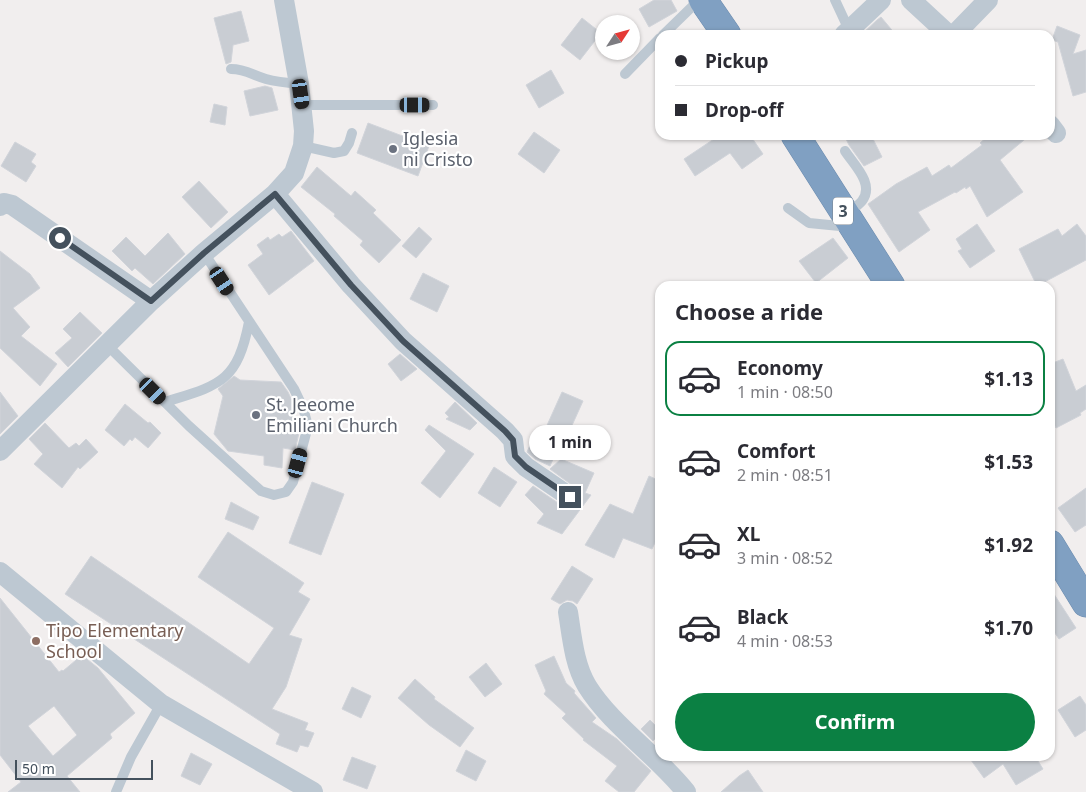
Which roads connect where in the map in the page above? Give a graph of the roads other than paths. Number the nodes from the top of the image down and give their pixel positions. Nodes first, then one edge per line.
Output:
1 (284, 0) edge
2 (701, 0) edge
3 (835, 0) edge
4 (881, 0) edge
5 (911, 0) edge
6 (988, 0) edge
7 (668, 30) edge
8 (723, 30) edge
9 (846, 30) edge
10 (849, 30) edge
11 (944, 30) edge
12 (959, 30) edge
13 (655, 43) edge
14 (231, 69) dead end
15 (624, 74) dead end
16 (300, 84) junction
17 (302, 105) junction
18 (434, 105) dead end
19 (352, 133) dead end
20 (798, 140) edge
21 (303, 146) junction
22 (845, 151) dead end
23 (275, 194) junction
24 (0, 206) edge
25 (788, 208) dead end
26 (849, 221) junction
27 (204, 253) junction
28 (888, 281) edge
29 (151, 301) junction
30 (249, 322) junction
31 (107, 345) junction
32 (165, 402) junction
33 (0, 451) edge
34 (570, 497) dead end
35 (1055, 552) edge
36 (0, 572) edge
37 (1086, 603) edge
38 (568, 612) dead end
39 (161, 704) junction
40 (655, 760) edge
41 (656, 761) edge
42 (116, 792) edge
43 (313, 792) edge
44 (686, 792) edge

1 - 16 street
2 - 7 lane
2 - 8 highway
3 - 9 lane
4 - 10 street
5 - 11 street
6 - 12 street
13 - 15 lane
14 - 16 lane
16 - 17 street
17 - 18 lane
17 - 21 street
19 - 21 lane
20 - 26 highway, 3
21 - 23 street
22 - 26 lane
23 - 27 street
23 - 34 street
24 - 29 street
25 - 26 lane
26 - 28 highway, 3
27 - 29 street
27 - 30 lane
29 - 31 street
30 - 32 lane
30 - 32 lane
31 - 32 lane
31 - 33 street
35 - 37 highway
36 - 39 street
38 - 40 street
39 - 42 lane
39 - 43 street
41 - 44 street

